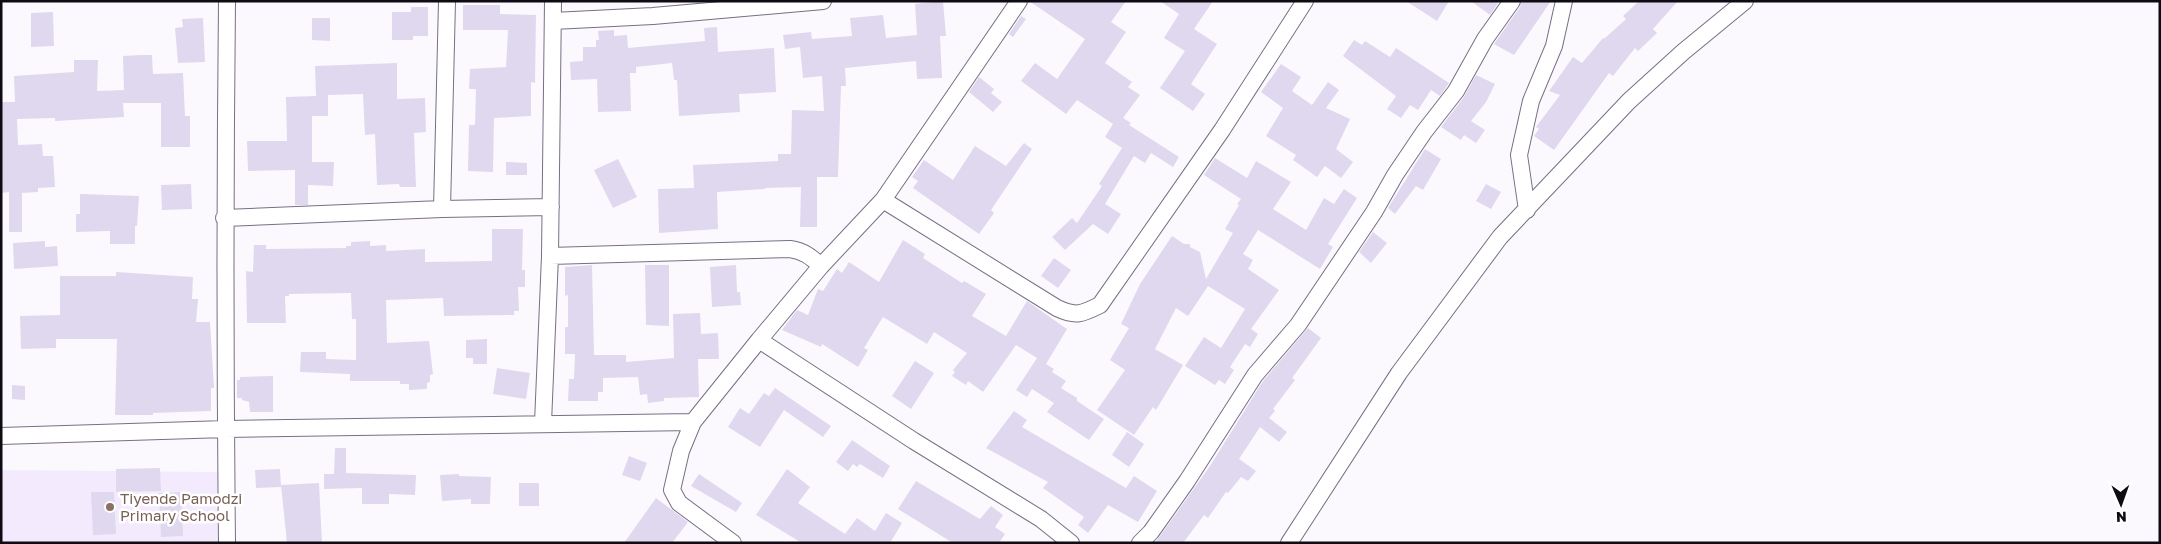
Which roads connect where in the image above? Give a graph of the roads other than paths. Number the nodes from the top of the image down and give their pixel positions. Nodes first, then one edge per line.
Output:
1 (228, 1) edge
2 (447, 1) edge
3 (553, 1) edge
4 (823, 1) edge
5 (1019, 1) edge
6 (1305, 1) edge
7 (1512, 1) edge
8 (1564, 1) edge
9 (1745, 1) edge
10 (553, 21) junction
11 (883, 200) junction
12 (551, 207) junction
13 (442, 209) junction
14 (1527, 210) junction
15 (224, 218) junction
16 (550, 256) junction
17 (821, 266) junction
18 (759, 340) junction
19 (692, 422) junction
20 (542, 423) junction
21 (226, 429) junction
22 (1, 436) edge
23 (227, 543) edge
24 (733, 543) edge
25 (1071, 543) edge
26 (1140, 543) edge
27 (1288, 543) edge

1 - 15 street
2 - 13 street
3 - 10 street
4 - 10 street
5 - 11 street
6 - 11 street
7 - 26 street
8 - 14 street
9 - 14 street
10 - 12 street
11 - 17 street
12 - 13 street
12 - 16 street
13 - 15 street
14 - 27 street
15 - 21 street
16 - 17 street
16 - 20 street
17 - 18 street
18 - 19 street
18 - 25 street
19 - 20 street
19 - 24 street
20 - 21 street
21 - 22 street
21 - 23 street

